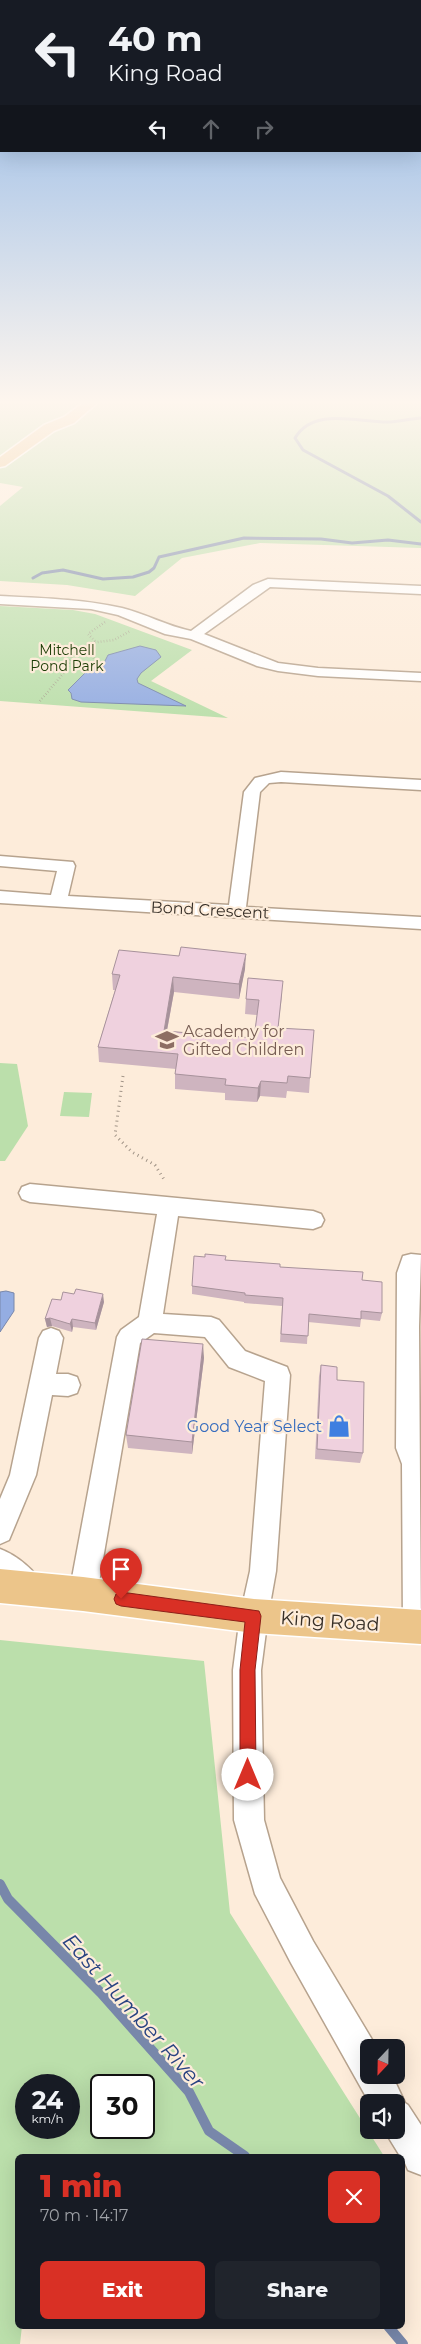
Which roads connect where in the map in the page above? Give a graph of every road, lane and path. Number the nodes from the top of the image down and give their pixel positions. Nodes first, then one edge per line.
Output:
1 (0, 590) edge
2 (421, 590) edge
3 (0, 600) edge
4 (108, 620) dead end
5 (131, 630) dead end
6 (194, 635) junction
7 (95, 641) junction
8 (88, 644) junction
9 (95, 661) dead end
10 (421, 677) edge
11 (40, 701) dead end
12 (421, 785) edge
13 (0, 861) edge
14 (0, 896) edge
15 (58, 900) junction
16 (237, 911) junction
17 (421, 922) edge
18 (124, 1076) dead end
19 (165, 1181) dead end
20 (30, 1193) dead end
21 (169, 1206) junction
22 (313, 1220) dead end
23 (421, 1264) edge
24 (150, 1323) junction
25 (52, 1338) dead end
26 (42, 1384) junction
27 (68, 1385) dead end
28 (0, 1531) edge
29 (0, 1562) edge
30 (16, 1588) edge
31 (83, 1594) junction
32 (254, 1616) junction
33 (419, 1627) edge
34 (360, 2052) edge
35 (405, 2131) edge
36 (421, 2157) edge

1 - 6 street
2 - 6 street
3 - 6 street
4 - 7 path
5 - 7 path
6 - 10 street
7 - 8 path
8 - 9 path
8 - 11 path
12 - 16 street
13 - 15 street
14 - 15 street, Bond Crescent
15 - 16 street, Bond Crescent
16 - 17 street, Bond Crescent
18 - 19 path
20 - 21 street
21 - 22 street
21 - 24 street
23 - 33 street
24 - 31 street
24 - 32 street
25 - 26 street
26 - 27 street
26 - 28 street
29 - 30 street
30 - 31 main road, King Road
31 - 32 main road, King Road
32 - 33 main road, King Road
32 - 34 street
35 - 36 street

